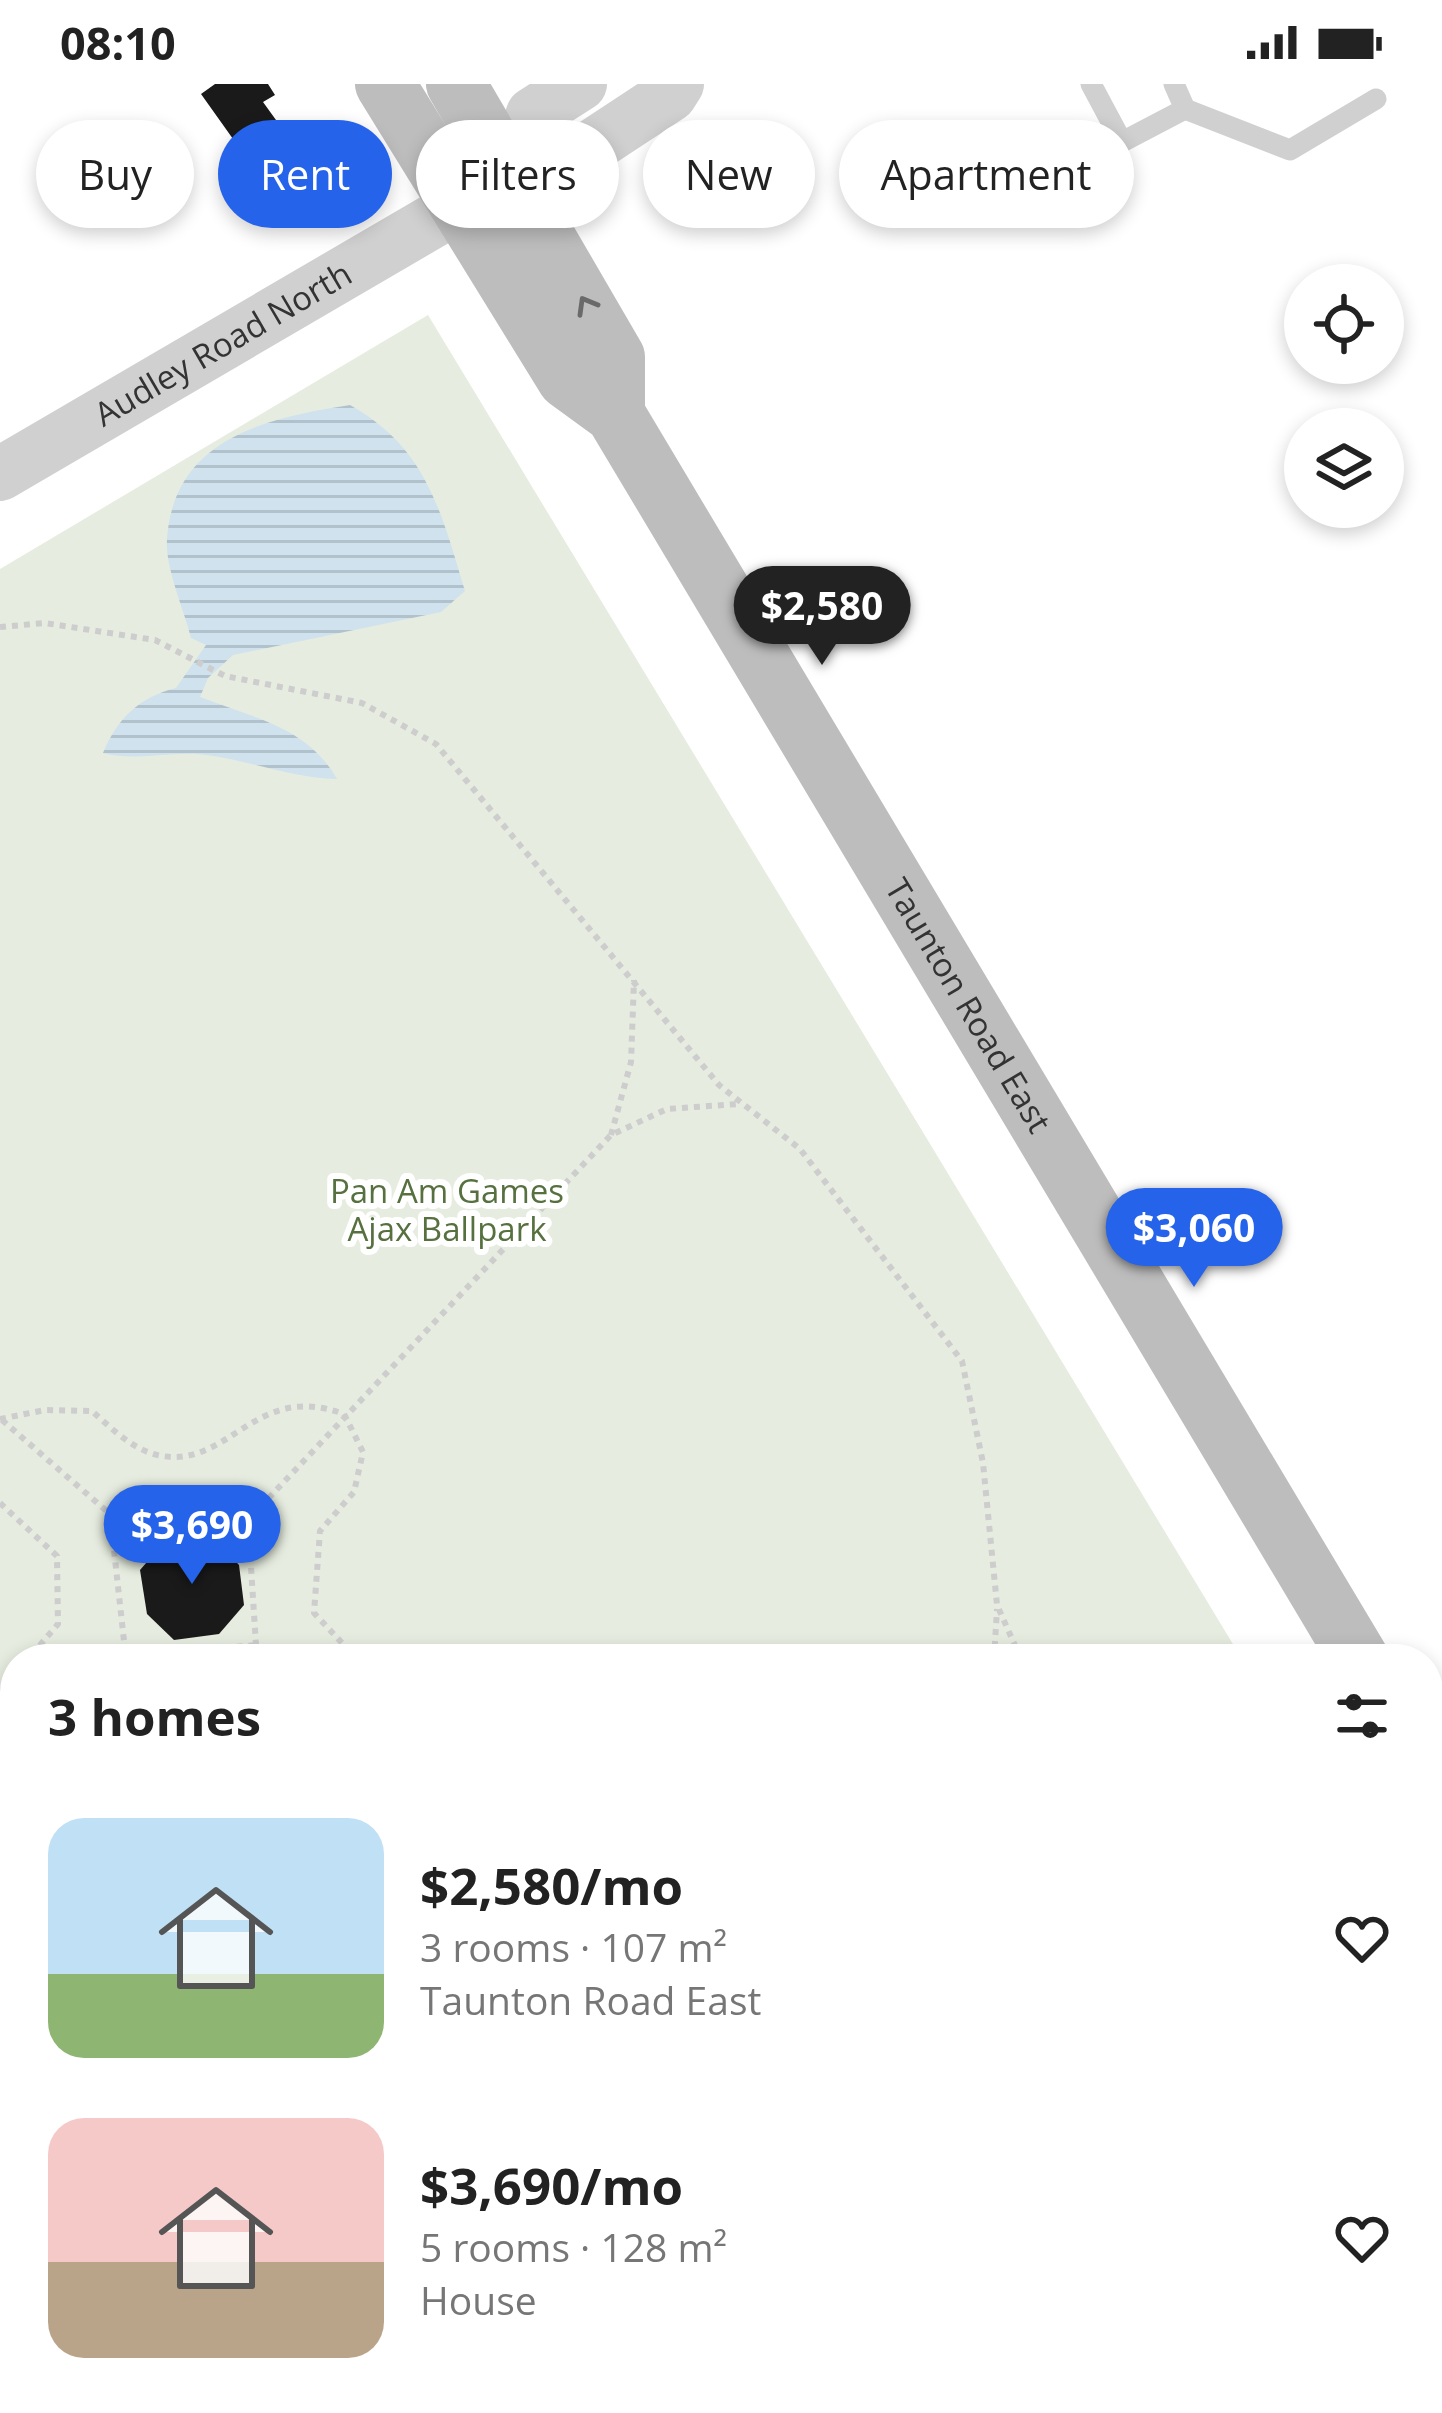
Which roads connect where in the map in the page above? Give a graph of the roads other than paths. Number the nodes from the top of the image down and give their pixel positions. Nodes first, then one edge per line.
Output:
1 (385, 84) edge
2 (457, 84) edge
3 (580, 84) edge
4 (677, 84) edge
5 (1091, 84) edge
6 (1174, 84) edge
7 (1376, 99) dead end
8 (1185, 109) junction
9 (419, 120) edge
10 (466, 120) edge
11 (529, 120) edge
12 (619, 129) edge
13 (422, 228) edge
14 (501, 228) edge
15 (0, 474) edge
16 (1350, 1644) edge

1 - 9 main road, Taunton Road East
2 - 10 main road, Taunton Road East
3 - 11 street
4 - 12 street, Audley Road North
5 - 8 lane
6 - 8 lane
7 - 8 lane
13 - 15 street, Audley Road North
14 - 16 main road, Taunton Road East

